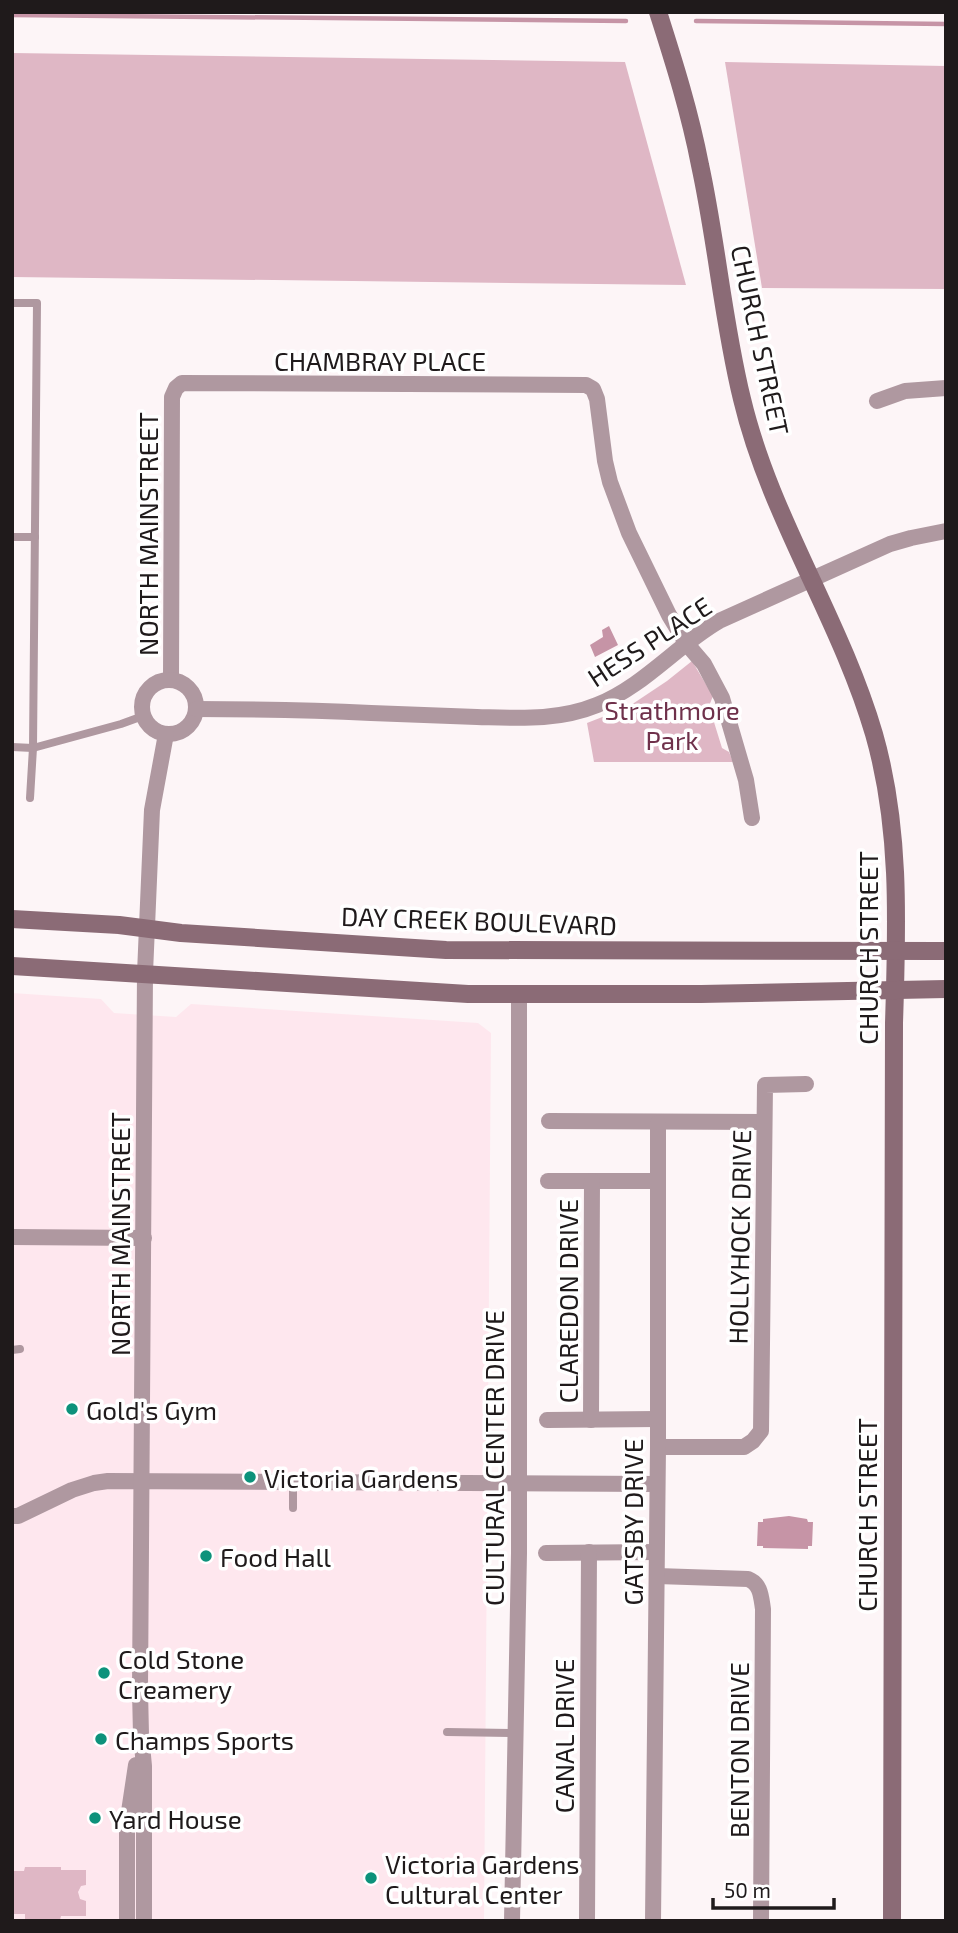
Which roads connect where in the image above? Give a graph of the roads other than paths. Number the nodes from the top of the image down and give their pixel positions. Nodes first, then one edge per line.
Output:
1 (658, 12) edge
2 (12, 303) edge
3 (176, 388) joint
4 (946, 388) edge
5 (877, 401) dead end
6 (946, 531) edge
7 (12, 537) edge
8 (35, 537) junction
9 (812, 580) junction
10 (687, 643) junction
11 (171, 680) junction
12 (196, 709) junction
13 (143, 716) junction
14 (166, 734) junction
15 (12, 747) edge
16 (33, 748) junction
17 (30, 798) dead end
18 (752, 818) dead end
19 (12, 919) edge
20 (146, 929) junction
21 (896, 951) junction
22 (946, 951) edge
23 (12, 966) edge
24 (145, 974) junction
25 (946, 989) edge
26 (895, 990) junction
27 (519, 995) junction
28 (806, 1084) dead end
29 (548, 1121) dead end
30 (764, 1122) junction
31 (658, 1123) junction
32 (548, 1181) dead end
33 (592, 1181) junction
34 (658, 1181) junction
35 (12, 1237) edge
36 (144, 1238) junction
37 (657, 1419) junction
38 (547, 1420) dead end
39 (591, 1420) junction
40 (658, 1447) junction
41 (142, 1482) junction
42 (293, 1482) junction
43 (518, 1484) junction
44 (657, 1484) junction
45 (293, 1508) dead end
46 (12, 1516) edge
47 (589, 1552) junction
48 (656, 1552) junction
49 (546, 1553) dead end
50 (657, 1576) junction
51 (447, 1732) dead end
52 (515, 1733) junction
53 (141, 1735) junction
54 (127, 1921) edge
55 (144, 1921) edge
56 (512, 1921) edge
57 (587, 1921) edge
58 (653, 1921) edge
59 (761, 1921) edge
60 (892, 1921) edge

1 - 9 main road, CHURCH STREET
2 - 8 lane
3 - 10 street, CHAMBRAY PLACE
3 - 11 street, NORTH MAINSTREET
4 - 5 street
6 - 9 street, HESS PLACE
7 - 8 lane
8 - 16 lane
9 - 10 street, HESS PLACE
9 - 21 main road, CHURCH STREET
10 - 12 street, HESS PLACE
10 - 18 street
11 - 12 street
11 - 13 street
12 - 14 street
13 - 14 street
13 - 16 lane
14 - 20 street, NORTH MAINSTREET
15 - 16 lane
16 - 17 lane
19 - 20 main road, DAY CREEK BOULEVARD
20 - 21 main road, DAY CREEK BOULEVARD
20 - 24 street, NORTH MAINSTREET
21 - 22 main road, DAY CREEK BOULEVARD
21 - 26 main road, CHURCH STREET
23 - 24 main road
24 - 27 main road
24 - 36 street, NORTH MAINSTREET
25 - 26 main road
26 - 27 main road
26 - 60 main road, CHURCH STREET
27 - 43 street, CULTURAL CENTER DRIVE
28 - 30 street, HOLLYHOCK DRIVE
29 - 31 street
30 - 31 street
30 - 40 street, HOLLYHOCK DRIVE
31 - 34 street, GATSBY DRIVE
32 - 33 street
33 - 34 street
33 - 39 street, CLAREDON DRIVE
34 - 37 street, GATSBY DRIVE
35 - 36 street
36 - 41 street, NORTH MAINSTREET
37 - 39 street
37 - 40 street, GATSBY DRIVE
38 - 39 street
40 - 44 street, GATSBY DRIVE
41 - 42 street
41 - 46 street
41 - 53 street, NORTH MAINSTREET
42 - 43 street
42 - 45 lane
43 - 44 street
43 - 52 street, CULTURAL CENTER DRIVE
44 - 48 street, GATSBY DRIVE
47 - 48 street
47 - 49 street
47 - 57 street, CANAL DRIVE
48 - 50 street, GATSBY DRIVE
50 - 58 street, GATSBY DRIVE
50 - 59 street, BENTON DRIVE
51 - 52 lane
52 - 56 street, CULTURAL CENTER DRIVE
53 - 54 street, NORTH MAINSTREET
53 - 55 street, NORTH MAINSTREET

